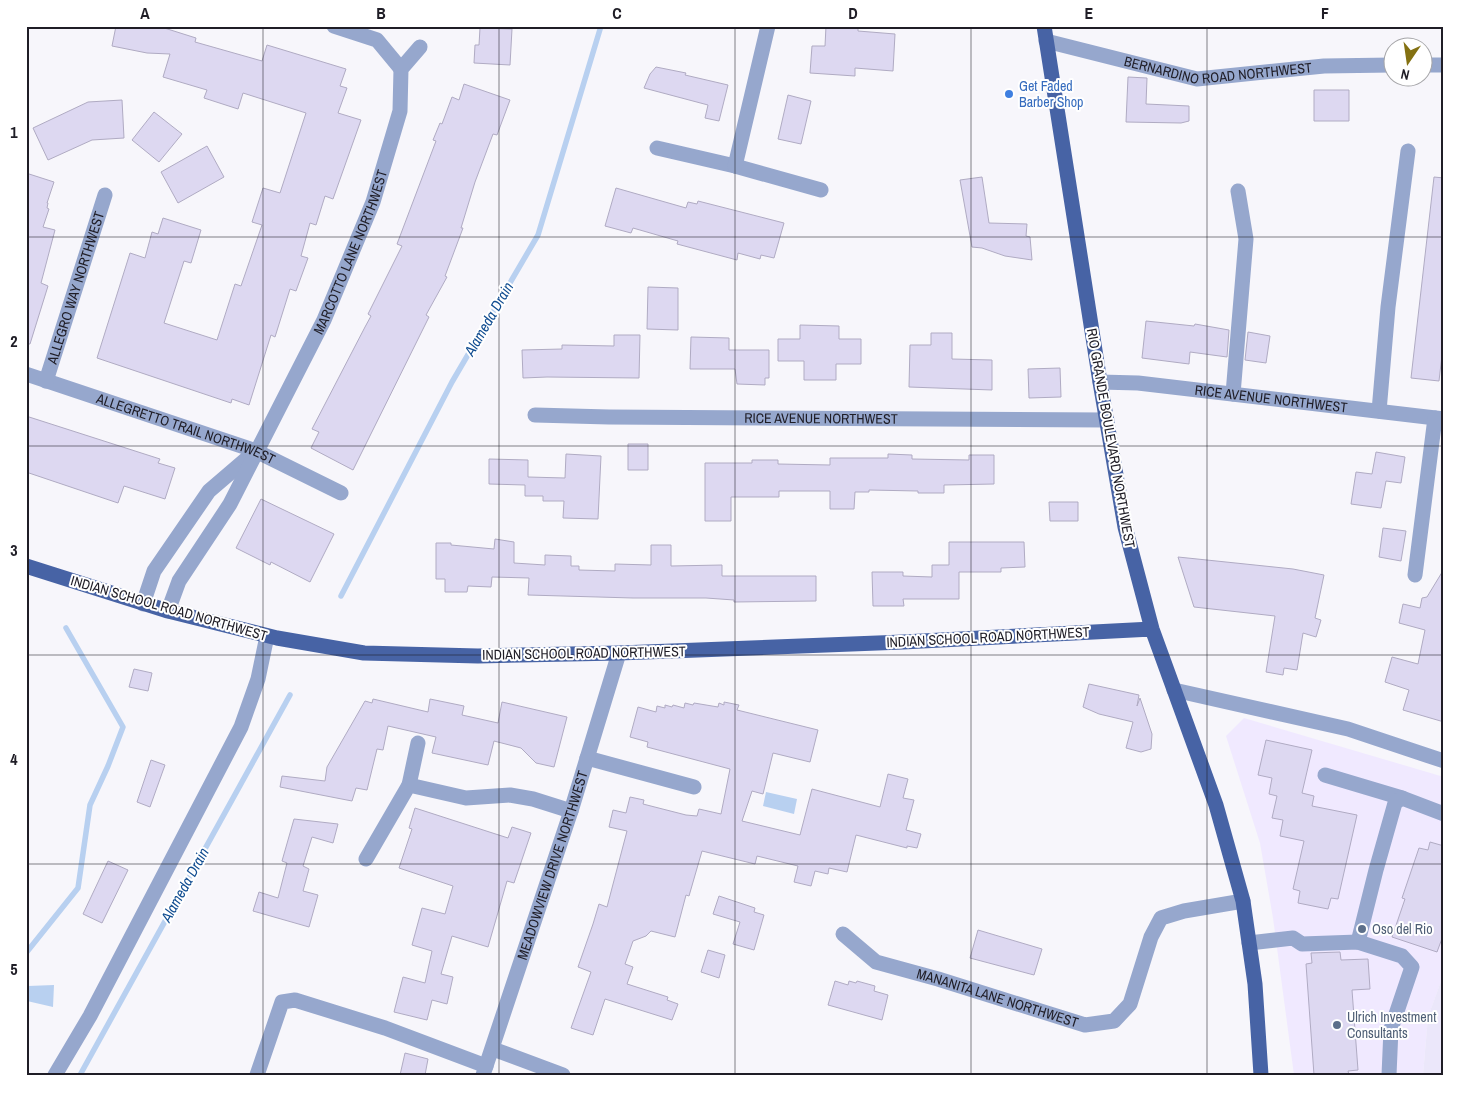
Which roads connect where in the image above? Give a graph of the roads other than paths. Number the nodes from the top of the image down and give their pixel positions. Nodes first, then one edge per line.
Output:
1 (334, 26) edge
2 (768, 26) edge
3 (1045, 33) edge
4 (420, 47) dead end
5 (1382, 66) edge
6 (402, 69) junction
7 (657, 148) dead end
8 (1408, 151) dead end
9 (735, 166) junction
10 (821, 190) dead end
11 (1238, 191) dead end
12 (105, 195) dead end
13 (26, 374) edge
14 (46, 381) junction
15 (1100, 382) junction
16 (1233, 394) junction
17 (1379, 411) junction
18 (535, 415) dead end
19 (1439, 419) edge
20 (1107, 420) junction
21 (256, 451) junction
22 (341, 493) dead end
23 (26, 566) edge
24 (1415, 575) dead end
25 (143, 604) junction
26 (168, 611) junction
27 (1152, 628) junction
28 (272, 637) junction
29 (619, 653) junction
30 (1174, 690) junction
31 (418, 743) dead end
32 (587, 758) junction
33 (1444, 761) edge
34 (1325, 775) dead end
35 (409, 785) junction
36 (694, 787) dead end
37 (1402, 798) junction
38 (571, 811) junction
39 (1444, 814) edge
40 (366, 859) dead end
41 (1243, 901) junction
42 (843, 934) dead end
43 (1358, 942) junction
44 (1249, 943) junction
45 (493, 1049) junction
46 (484, 1070) edge
47 (55, 1075) edge
48 (257, 1075) edge
49 (564, 1075) edge
50 (1261, 1075) edge
51 (1388, 1075) edge

1 - 6 street
2 - 9 street
3 - 5 street, BERNARDINO ROAD NORTHWEST
3 - 15 main road, RIO GRANDE BOULEVARD NORTHWEST
4 - 6 street
6 - 21 street, MARCOTTO LANE NORTHWEST
7 - 9 street
8 - 17 street
9 - 10 street
11 - 16 street
12 - 14 street, ALLEGRO WAY NORTHWEST
13 - 14 street, ALLEGRETTO TRAIL NORTHWEST
14 - 21 street, ALLEGRETTO TRAIL NORTHWEST
15 - 16 street, RICE AVENUE NORTHWEST
15 - 20 main road, RIO GRANDE BOULEVARD NORTHWEST
16 - 17 street, RICE AVENUE NORTHWEST
17 - 19 street, RICE AVENUE NORTHWEST
18 - 20 street, RICE AVENUE NORTHWEST
19 - 24 street
20 - 27 main road, RIO GRANDE BOULEVARD NORTHWEST
21 - 22 street, ALLEGRETTO TRAIL NORTHWEST
21 - 25 street, MARCOTTO LANE NORTHWEST
21 - 26 street, MARCOTTO LANE NORTHWEST
23 - 25 main road, INDIAN SCHOOL ROAD NORTHWEST
25 - 26 main road, INDIAN SCHOOL ROAD NORTHWEST
26 - 28 main road, INDIAN SCHOOL ROAD NORTHWEST
27 - 29 main road, INDIAN SCHOOL ROAD NORTHWEST
27 - 30 main road, RIO GRANDE BOULEVARD NORTHWEST
28 - 29 main road, INDIAN SCHOOL ROAD NORTHWEST
28 - 47 street
29 - 32 street, MEADOWVIEW DRIVE NORTHWEST
30 - 33 street
30 - 41 main road, RIO GRANDE BOULEVARD NORTHWEST
31 - 35 street
32 - 36 street
32 - 38 street, MEADOWVIEW DRIVE NORTHWEST
34 - 37 street
35 - 38 street
35 - 40 street
37 - 39 street
37 - 43 street
38 - 45 street, MEADOWVIEW DRIVE NORTHWEST
41 - 42 street, MANANITA LANE NORTHWEST
41 - 44 main road, RIO GRANDE BOULEVARD NORTHWEST
43 - 44 street
43 - 51 street
44 - 50 main road, RIO GRANDE BOULEVARD NORTHWEST
45 - 46 street, MEADOWVIEW DRIVE NORTHWEST
45 - 49 street
46 - 48 street

